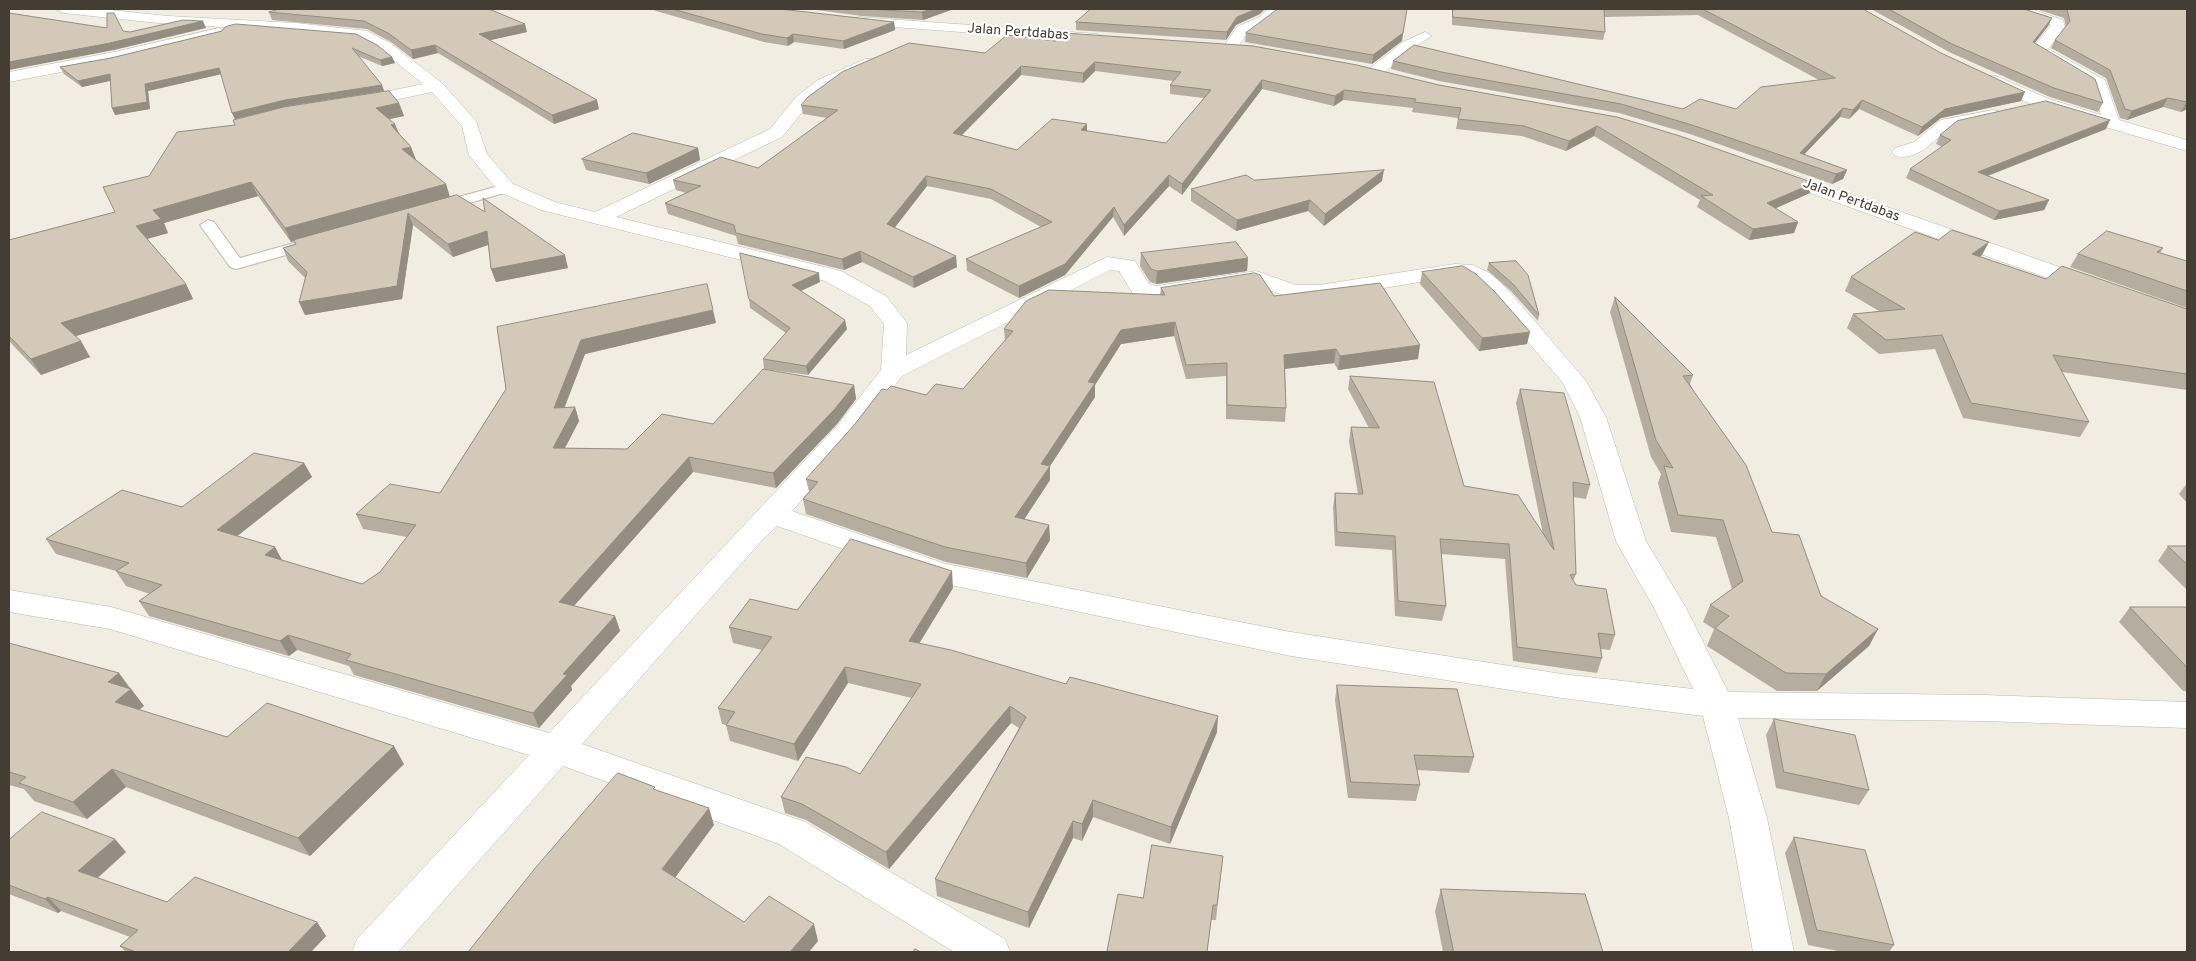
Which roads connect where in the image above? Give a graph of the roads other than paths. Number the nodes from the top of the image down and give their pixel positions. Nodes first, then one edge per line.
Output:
1 (63, 9) edge
2 (1274, 9) edge
3 (2018, 9) edge
4 (843, 20) edge
5 (249, 24) junction
6 (952, 28) junction
7 (1424, 36) dead end
8 (1118, 39) edge
9 (916, 43) edge
10 (1213, 45) edge
11 (1232, 46) junction
12 (1253, 48) edge
13 (890, 54) edge
14 (1357, 67) edge
15 (1376, 71) junction
16 (1976, 72) edge
17 (1394, 76) edge
18 (9, 77) edge
19 (436, 86) junction
20 (2043, 103) junction
21 (336, 106) edge
22 (2112, 124) junction
23 (2187, 146) edge
24 (1901, 152) dead end
25 (1766, 170) edge
26 (506, 188) junction
27 (424, 211) edge
28 (597, 218) junction
29 (208, 225) dead end
30 (326, 239) edge
31 (2106, 290) edge
32 (893, 371) junction
33 (773, 514) junction
34 (9, 601) edge
35 (1716, 705) junction
36 (2187, 715) edge
37 (556, 749) junction
38 (372, 952) edge
39 (990, 952) edge
40 (1773, 952) edge

1 - 5 street
2 - 11 street
3 - 22 street
4 - 6 street, Jalan Pertdabas
5 - 18 street
5 - 19 street
6 - 8 street, Jalan Pertdabas
6 - 9 street
7 - 15 street
10 - 11 street
11 - 12 street
13 - 28 street
14 - 15 street
15 - 17 street
16 - 20 street
19 - 21 street
19 - 26 street
20 - 22 street
20 - 24 street
22 - 23 street
25 - 31 street, Jalan Pertdabas
26 - 27 lane
26 - 28 street
28 - 32 street
29 - 30 lane
32 - 33 street
32 - 35 street
33 - 35 street
33 - 37 street
34 - 37 street
35 - 36 street
35 - 40 street
37 - 38 street
37 - 39 street

